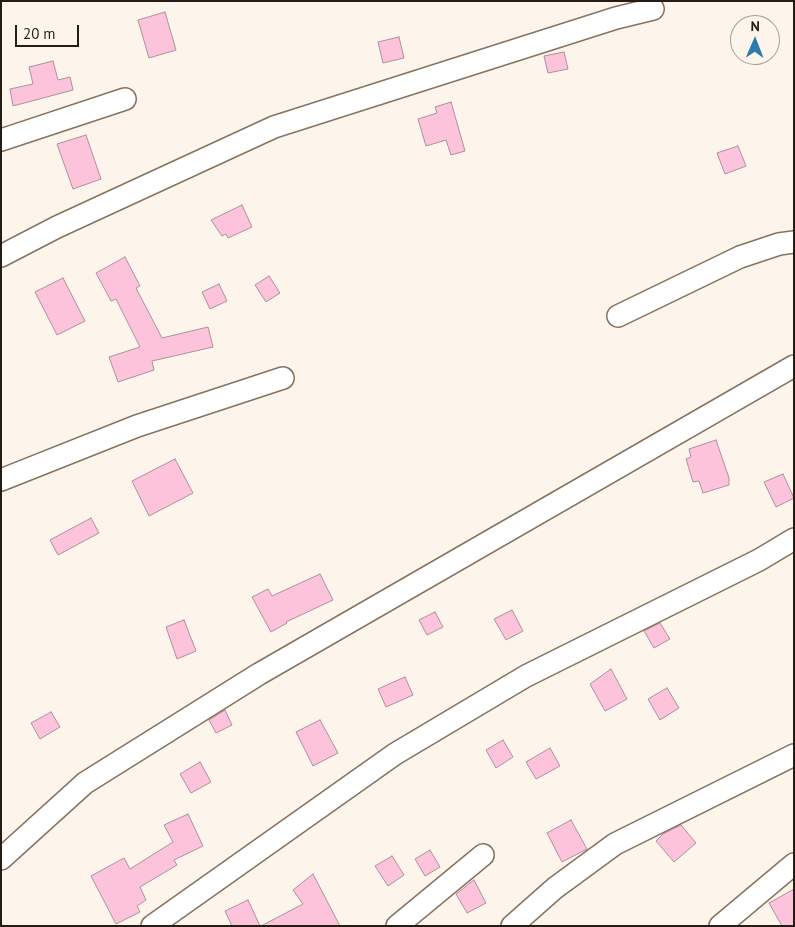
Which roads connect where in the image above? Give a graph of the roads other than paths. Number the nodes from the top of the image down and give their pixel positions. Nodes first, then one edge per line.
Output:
1 (654, 9) dead end
2 (125, 99) dead end
3 (1, 140) edge
4 (794, 242) edge
5 (1, 256) edge
6 (618, 316) dead end
7 (794, 366) edge
8 (283, 378) dead end
9 (1, 480) edge
10 (794, 539) edge
11 (794, 755) edge
12 (483, 855) dead end
13 (1, 859) edge
14 (794, 864) edge
15 (152, 926) edge
16 (397, 926) edge
17 (512, 926) edge
18 (720, 926) edge

1 - 5 street
2 - 3 street
4 - 6 street
7 - 13 street
8 - 9 street
10 - 15 street
11 - 17 street
12 - 16 street
14 - 18 street

